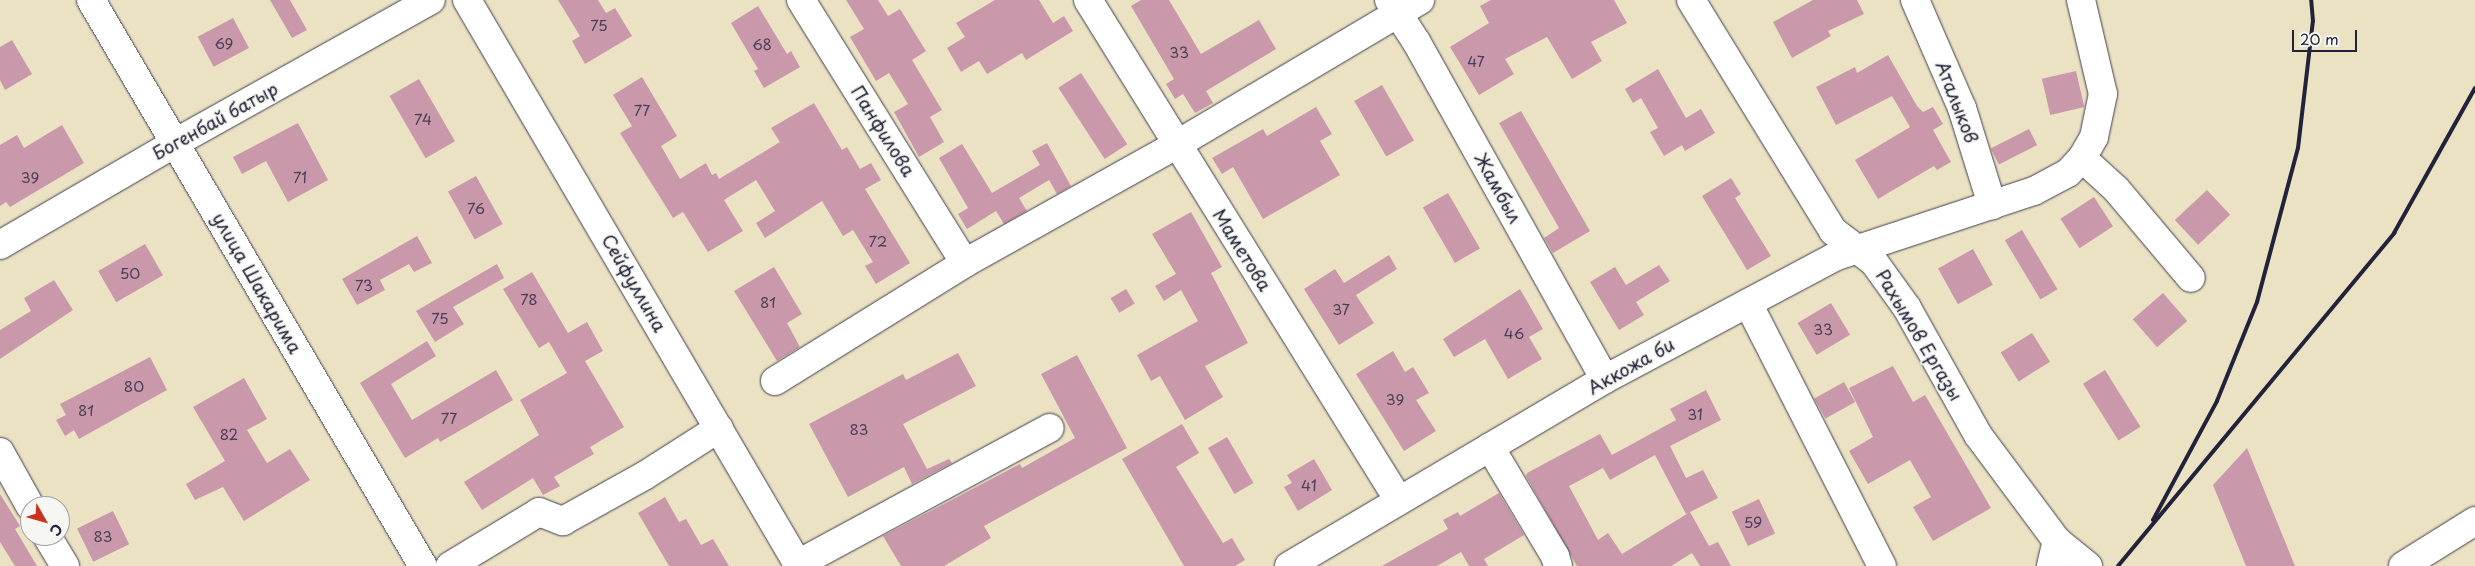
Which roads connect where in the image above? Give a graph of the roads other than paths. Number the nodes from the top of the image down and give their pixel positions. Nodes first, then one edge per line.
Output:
1 (91, 0) edge
2 (432, 0) edge
3 (467, 0) edge
4 (801, 0) edge
5 (1088, 0) edge
6 (1690, 0) edge
7 (1915, 0) edge
8 (2081, 0) edge
9 (1403, 4) edge
10 (175, 142) junction
11 (1176, 146) junction
12 (2082, 158) junction
13 (1992, 205) junction
14 (0, 245) edge
15 (1858, 250) junction
16 (966, 263) junction
17 (2191, 278) dead end
18 (1748, 303) junction
19 (1605, 379) junction
20 (775, 381) dead end
21 (719, 428) junction
22 (1050, 428) dead end
23 (1490, 447) junction
24 (0, 452) edge
25 (24, 496) edge
26 (1398, 499) junction
27 (2475, 522) edge
28 (53, 546) edge
29 (2054, 553) edge
30 (798, 565) edge
31 (65, 566) edge
32 (423, 566) edge
33 (450, 566) edge
34 (1289, 566) edge
35 (1558, 566) edge
36 (1882, 566) edge
37 (2088, 566) edge
38 (2403, 566) edge

1 - 10 street, улица Шакарима
2 - 10 street, Богенбай батыр
3 - 21 street, Сейфуллина
4 - 16 street, Панфилова
5 - 11 street, Маметова
6 - 15 street, Рахымов Ергазы
7 - 13 street, Аталыков
8 - 12 street, Аккожа би
9 - 11 street
9 - 19 street, Жамбыл
10 - 14 street, Богенбай батыр
10 - 32 street, улица Шакарима
11 - 16 street
11 - 26 street, Маметова
12 - 13 street, Аккожа би
12 - 17 street
13 - 15 street, Аккожа би
15 - 18 street, Аккожа би
15 - 29 street, Рахымов Ергазы
16 - 20 street
18 - 19 street, Аккожа би
18 - 36 street
19 - 23 street, Аккожа би
21 - 30 street, Сейфуллина
21 - 33 street
22 - 30 street
23 - 26 street, Аккожа би
23 - 35 street
24 - 25 street
26 - 34 street, Аккожа би
27 - 38 street
28 - 31 street
29 - 37 street, Рахымов Ергазы

